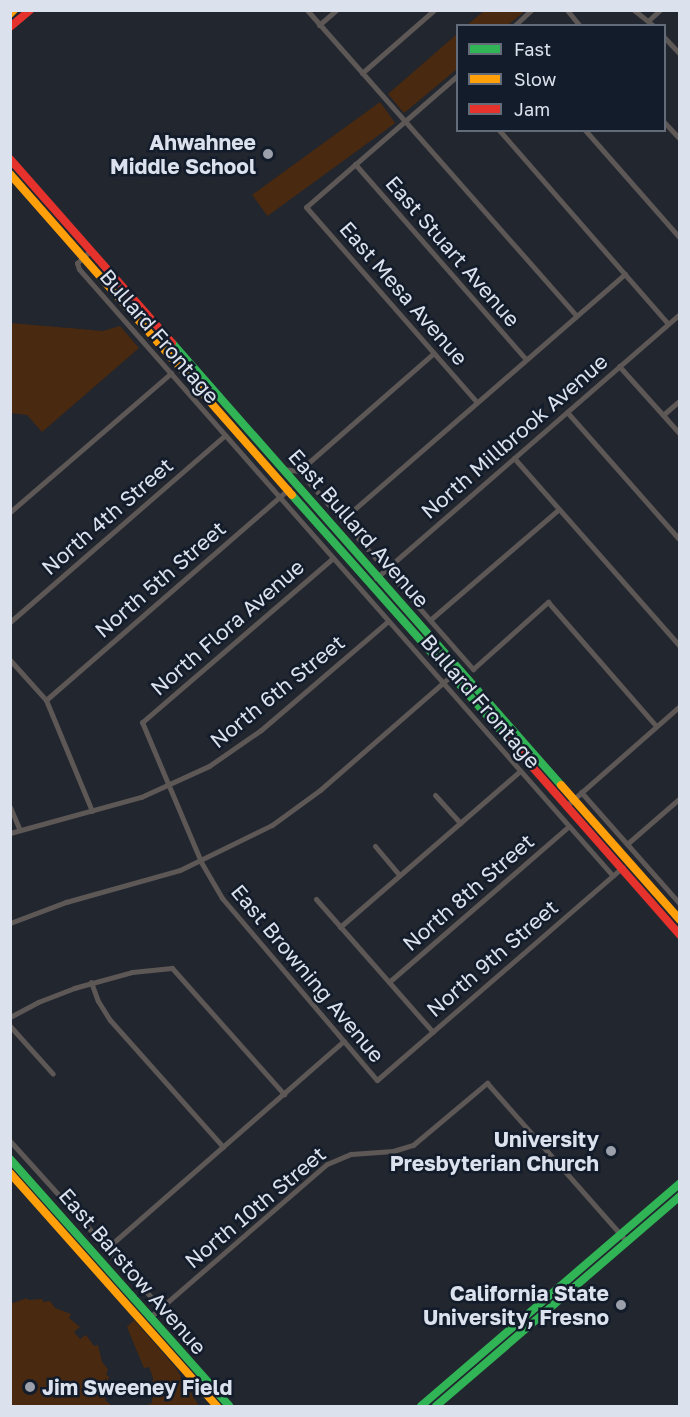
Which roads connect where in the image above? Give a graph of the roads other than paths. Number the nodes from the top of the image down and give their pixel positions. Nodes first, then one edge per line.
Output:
1 (14, 10) edge
2 (307, 10) edge
3 (336, 10) edge
4 (434, 10) edge
5 (531, 10) edge
6 (567, 10) edge
7 (634, 10) edge
8 (660, 10) edge
9 (29, 11) edge
10 (10, 14) edge
11 (650, 20) junction
12 (516, 24) edge
13 (578, 24) edge
14 (653, 24) edge
15 (319, 25) junction
16 (10, 27) edge
17 (666, 39) edge
18 (680, 54) edge
19 (362, 73) junction
20 (455, 77) edge
21 (404, 121) junction
22 (666, 124) edge
23 (501, 132) edge
24 (587, 132) edge
25 (680, 139) edge
26 (10, 159) edge
27 (355, 164) junction
28 (12, 176) edge
29 (65, 221) junction
30 (680, 238) edge
31 (91, 250) junction
32 (83, 257) junction
33 (625, 274) junction
34 (680, 314) edge
35 (576, 315) junction
36 (668, 324) junction
37 (164, 349) junction
38 (434, 353) junction
39 (526, 359) junction
40 (619, 366) junction
41 (171, 373) junction
42 (209, 385) junction
43 (680, 400) edge
44 (477, 402) junction
45 (567, 412) junction
46 (663, 415) junction
47 (225, 435) junction
48 (680, 435) edge
49 (514, 458) junction
50 (283, 469) junction
51 (299, 471) junction
52 (295, 483) junction
53 (288, 490) junction
54 (280, 497) junction
55 (559, 509) junction
56 (10, 512) edge
57 (342, 520) junction
58 (680, 540) edge
59 (333, 558) junction
60 (386, 569) junction
61 (378, 577) junction
62 (370, 583) junction
63 (430, 620) junction
64 (388, 621) junction
65 (10, 622) edge
66 (680, 646) edge
67 (10, 660) edge
68 (459, 669) junction
69 (451, 676) junction
70 (443, 683) junction
71 (46, 700) junction
72 (680, 706) edge
73 (142, 722) joint
74 (656, 726) junction
75 (520, 771) junction
76 (169, 786) junction
77 (581, 792) junction
78 (435, 795) dead end
79 (680, 798) edge
80 (573, 799) junction
81 (566, 806) junction
82 (10, 807) edge
83 (92, 811) junction
84 (460, 823) junction
85 (569, 826) junction
86 (20, 830) junction
87 (10, 833) edge
88 (627, 844) junction
89 (375, 846) dead end
90 (201, 862) junction
91 (629, 862) junction
92 (621, 869) junction
93 (399, 875) junction
94 (613, 876) junction
95 (680, 891) edge
96 (673, 897) junction
97 (316, 899) dead end
98 (680, 904) edge
99 (680, 920) edge
100 (10, 923) edge
101 (340, 927) junction
102 (680, 935) edge
103 (92, 982) junction
104 (389, 982) junction
105 (10, 1017) edge
106 (10, 1026) edge
107 (433, 1032) junction
108 (344, 1041) junction
109 (53, 1074) dead end
110 (377, 1080) joint
111 (284, 1094) junction
112 (10, 1141) edge
113 (223, 1147) junction
114 (10, 1159) edge
115 (10, 1173) edge
116 (680, 1183) edge
117 (680, 1196) edge
118 (621, 1234) junction
119 (627, 1242) junction
120 (106, 1250) junction
121 (539, 1304) junction
122 (161, 1308) junction
123 (147, 1320) junction
124 (488, 1362) junction
125 (217, 1407) edge
126 (229, 1407) edge
127 (421, 1407) edge
128 (436, 1407) edge

1 - 10 main road
2 - 15 street
3 - 15 street
4 - 19 street
5 - 12 street
6 - 13 street
7 - 11 street
8 - 11 street
9 - 16 main road
11 - 14 street
15 - 19 street
17 - 18 street
19 - 21 street
20 - 21 street
21 - 27 street
21 - 35 street
22 - 25 street
23 - 33 street
24 - 30 street
26 - 29 main road, East Bullard Avenue
27 - 38 street, East Mesa Avenue
27 - 39 street, East Stuart Avenue
28 - 29 main road
28 - 32 main road, East Bullard Avenue
29 - 31 main road, East Bullard Avenue
31 - 32 street, Bullard Frontage
31 - 42 main road, East Bullard Avenue
32 - 37 main road, East Bullard Avenue
32 - 41 street, Bullard Frontage
33 - 35 street
33 - 36 street
34 - 36 street, North Millbrook Avenue
35 - 39 street
36 - 40 street, North Millbrook Avenue
37 - 42 main road
37 - 53 main road, East Bullard Avenue
38 - 44 street, East Mesa Avenue
38 - 51 street
39 - 44 street
40 - 45 street, North Millbrook Avenue
40 - 46 street
41 - 47 street, Bullard Frontage
41 - 56 street
42 - 50 main road, East Bullard Avenue
43 - 46 street
44 - 57 street
45 - 49 street, North Millbrook Avenue
45 - 58 street
46 - 48 street
47 - 54 street, Bullard Frontage
47 - 65 street, North 4th Street
49 - 55 street
49 - 60 street, North Millbrook Avenue
50 - 51 street
50 - 52 main road, East Bullard Avenue
51 - 57 street
52 - 53 street, North 5th Street
52 - 61 main road, East Bullard Avenue
53 - 54 street, North 5th Street
53 - 62 main road, East Bullard Avenue
54 - 59 street, Bullard Frontage
54 - 71 street, North 5th Street
55 - 63 street
55 - 66 street
57 - 60 street
59 - 64 street, Bullard Frontage
59 - 73 street, North Flora Avenue
60 - 61 street, North Millbrook Avenue
60 - 63 street
61 - 62 street, North Millbrook Avenue
61 - 68 main road, East Bullard Avenue
62 - 69 main road, East Bullard Avenue
63 - 74 street
64 - 70 street, Bullard Frontage
64 - 76 street, North 6th Street
67 - 71 street
68 - 69 street
68 - 80 main road, East Bullard Avenue
69 - 70 street
69 - 81 main road, East Bullard Avenue
70 - 75 street, Bullard Frontage
70 - 90 street
71 - 83 street
72 - 74 street
73 - 76 street, East Browning Avenue
74 - 77 street
75 - 84 street
75 - 85 street, Bullard Frontage
76 - 83 street, North 6th Street
76 - 90 street, East Browning Avenue
77 - 80 street
77 - 88 street
78 - 84 street
79 - 88 street
80 - 81 street
80 - 91 main road, East Bullard Avenue
81 - 92 main road, East Bullard Avenue
82 - 86 street
83 - 86 street, North 6th Street
84 - 93 street
85 - 94 street, Bullard Frontage
85 - 104 street, North 8th Street
86 - 87 street, North 6th Street
88 - 96 street
89 - 93 street
90 - 100 street
90 - 108 street, East Browning Avenue
91 - 92 street, North 9th Street
91 - 99 main road, East Bullard Avenue
92 - 94 street, North 9th Street
92 - 102 main road, East Bullard Avenue
93 - 101 street
94 - 107 street, North 9th Street
95 - 96 street
96 - 98 street
97 - 101 street
101 - 104 street
103 - 105 street
103 - 111 street
103 - 113 street
104 - 107 street
106 - 109 street
107 - 110 street, North 9th Street
108 - 110 street, East Browning Avenue
108 - 111 street
111 - 113 street
112 - 120 street
113 - 120 street
114 - 123 main road, East Barstow Avenue
115 - 123 main road, East Barstow Avenue
116 - 118 main road
117 - 119 main road
118 - 119 street
118 - 121 main road
118 - 122 street, North 10th Street
119 - 124 main road
120 - 122 street
121 - 124 main road
121 - 127 main road
122 - 123 street, North 10th Street
123 - 125 main road, East Barstow Avenue
123 - 126 main road, East Barstow Avenue
124 - 128 main road

